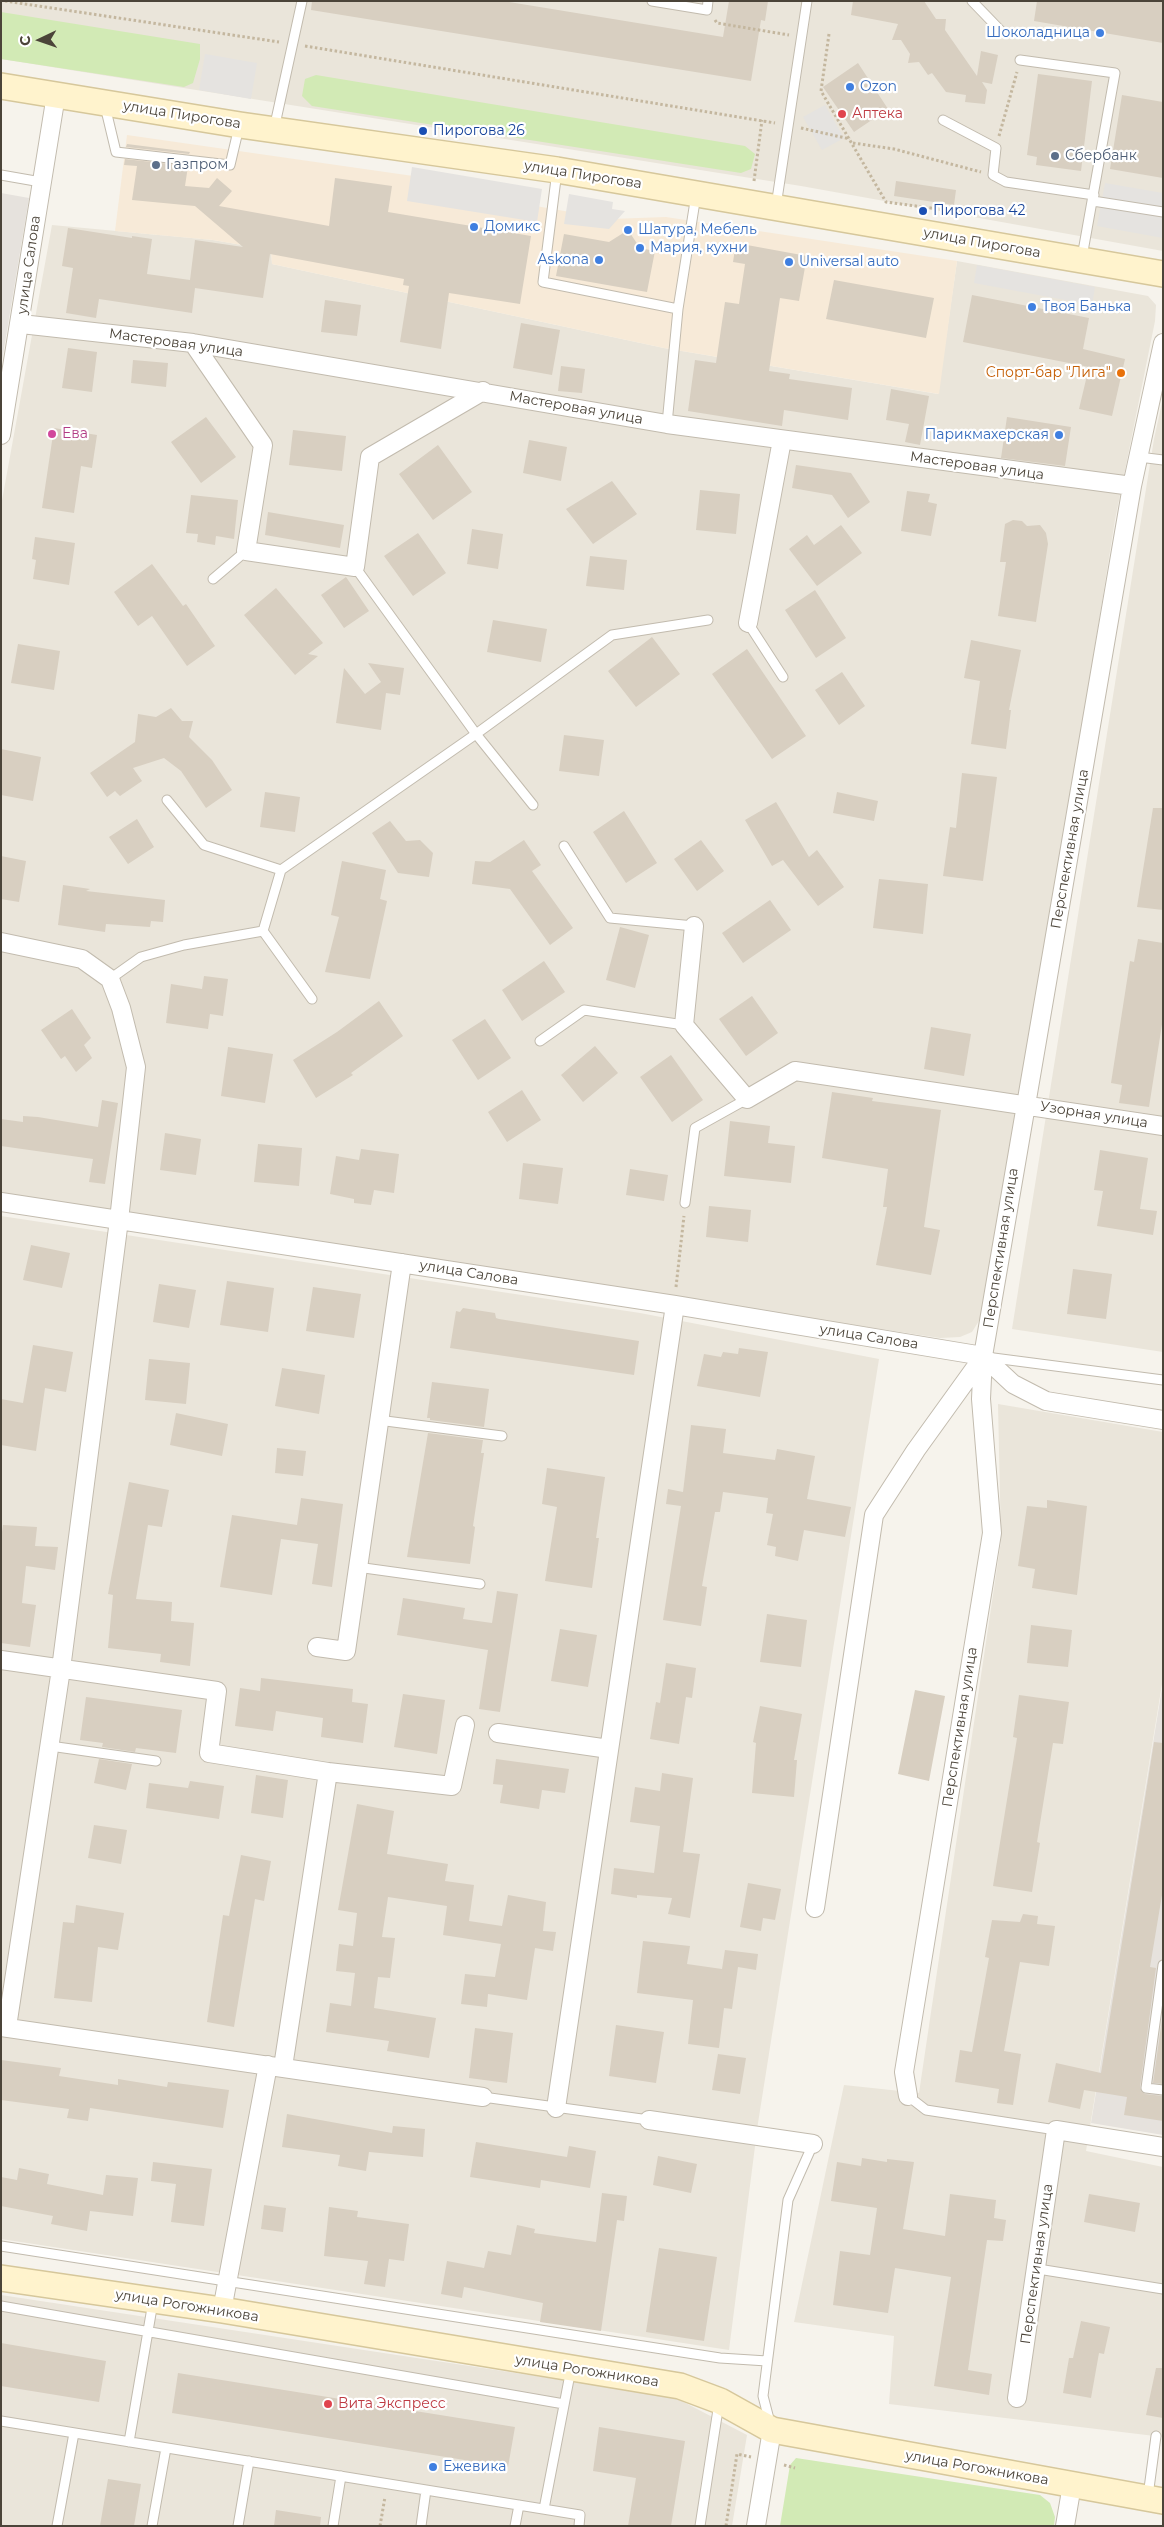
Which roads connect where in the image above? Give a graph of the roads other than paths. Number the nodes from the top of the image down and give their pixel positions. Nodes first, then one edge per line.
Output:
1 (302, 1) edge
2 (652, 1) edge
3 (807, 1) edge
4 (972, 1) edge
5 (707, 5) edge
6 (1000, 30) dead end
7 (1020, 60) road end
8 (1, 86) edge
9 (56, 95) junction
10 (104, 103) junction
11 (943, 120) dead end
12 (240, 125) junction
13 (274, 129) junction
14 (557, 170) junction
15 (1, 175) edge
16 (41, 182) junction
17 (696, 195) junction
18 (1094, 198) junction
19 (775, 209) junction
20 (1163, 212) edge
21 (1081, 260) junction
22 (1163, 274) edge
23 (678, 309) junction
24 (21, 324) junction
25 (193, 343) junction
26 (1163, 343) edge
27 (483, 391) junction
28 (667, 424) junction
29 (1, 435) edge
30 (782, 440) junction
31 (1139, 457) junction
32 (1163, 460) edge
33 (1132, 486) junction
34 (246, 551) junction
35 (355, 567) junction
36 (213, 579) dead end
37 (708, 620) dead end
38 (748, 623) joint
39 (783, 677) dead end
40 (476, 734) junction
41 (168, 800) dead end
42 (533, 805) dead end
43 (564, 846) dead end
44 (281, 870) junction
45 (694, 926) joint
46 (263, 931) junction
47 (1, 942) edge
48 (110, 979) junction
49 (312, 999) dead end
50 (684, 1025) junction
51 (540, 1041) dead end
52 (747, 1098) junction
53 (1025, 1104) junction
54 (1163, 1126) edge
55 (1, 1202) edge
56 (686, 1204) road end
57 (119, 1220) junction
58 (402, 1263) junction
59 (674, 1305) junction
60 (984, 1356) junction
61 (1163, 1380) edge
62 (378, 1420) junction
63 (1163, 1420) edge
64 (502, 1436) dead end
65 (356, 1567) junction
66 (480, 1584) dead end
67 (317, 1647) dead end
68 (1, 1660) edge
69 (61, 1669) junction
70 (465, 1725) dead end
71 (498, 1733) dead end
72 (50, 1746) junction
73 (609, 1748) junction
74 (156, 1761) dead end
75 (328, 1772) junction
76 (815, 1908) dead end
77 (1163, 1965) edge
78 (4, 2027) edge
79 (276, 2066) junction
80 (1163, 2090) edge
81 (483, 2096) joint
82 (908, 2096) joint
83 (556, 2108) junction
84 (649, 2120) joint
85 (1056, 2130) junction
86 (813, 2144) joint
87 (1163, 2147) edge
88 (1, 2246) edge
89 (1038, 2269) junction
90 (1, 2278) edge
91 (226, 2280) junction
92 (1163, 2289) edge
93 (153, 2300) junction
94 (1, 2306) edge
95 (222, 2310) junction
96 (147, 2331) junction
97 (767, 2361) junction
98 (571, 2368) junction
99 (1017, 2398) dead end
100 (720, 2402) junction
101 (564, 2404) junction
102 (1, 2421) edge
103 (772, 2430) junction
104 (74, 2433) junction
105 (1156, 2436) dead end
106 (129, 2442) junction
107 (166, 2448) junction
108 (249, 2461) junction
109 (341, 2476) junction
110 (1072, 2485) junction
111 (426, 2490) junction
112 (1155, 2500) edge
113 (519, 2505) junction
114 (544, 2509) junction
115 (57, 2526) edge
116 (152, 2526) edge
117 (238, 2526) edge
118 (333, 2526) edge
119 (421, 2526) edge
120 (516, 2526) edge
121 (578, 2526) edge
122 (700, 2526) edge
123 (756, 2526) edge
124 (1065, 2526) edge

1 - 13 lane
2 - 5 lane
3 - 19 lane
4 - 6 lane
7 - 18 lane
8 - 9 main road, улица Пирогова
9 - 10 main road, улица Пирогова
9 - 16 street, улица Салова
10 - 12 main road, улица Пирогова
10 - 12 lane
11 - 18 lane
12 - 13 main road, улица Пирогова
13 - 14 main road, улица Пирогова
14 - 17 main road, улица Пирогова
14 - 23 lane
15 - 16 lane
16 - 24 street, улица Салова
17 - 19 main road, улица Пирогова
17 - 23 lane
18 - 20 lane
18 - 21 lane
19 - 21 main road, улица Пирогова
21 - 22 main road, улица Пирогова
23 - 28 lane
24 - 25 street, Мастеровая улица
24 - 29 street, улица Салова
25 - 27 street, Мастеровая улица
25 - 34 street
26 - 31 street, Перспективная улица
27 - 28 street, Мастеровая улица
27 - 35 street
28 - 30 street, Мастеровая улица
30 - 33 street, Мастеровая улица
30 - 38 street
31 - 32 lane
31 - 33 street, Перспективная улица
33 - 53 street, Перспективная улица
34 - 35 street
34 - 36 lane
35 - 40 lane
37 - 40 lane
38 - 39 lane
40 - 42 lane
40 - 44 lane
41 - 44 lane
43 - 45 lane
44 - 46 lane
45 - 50 street
46 - 48 lane
46 - 49 lane
47 - 48 street
48 - 57 street
50 - 51 lane
50 - 52 street
52 - 53 street, Узорная улица
52 - 56 lane
53 - 54 street, Узорная улица
53 - 60 street, Перспективная улица
55 - 57 street, улица Салова
57 - 58 street, улица Салова
57 - 69 street
58 - 59 street, улица Салова
58 - 62 street
59 - 60 street, улица Салова
59 - 73 street
60 - 61 lane
60 - 63 street
60 - 76 street, Перспективная улица
60 - 82 street, Перспективная улица
62 - 64 lane
62 - 65 street
65 - 66 lane
65 - 67 street
68 - 69 street
69 - 72 street
69 - 75 street
70 - 75 street
71 - 73 street
72 - 74 lane
72 - 78 street
73 - 83 street
75 - 79 street
77 - 80 lane
78 - 79 street
79 - 81 street
79 - 91 street
81 - 83 lane
82 - 85 lane
83 - 84 lane
84 - 86 street
85 - 87 street
85 - 89 street, Перспективная улица
86 - 97 lane
88 - 91 lane
89 - 92 lane
89 - 99 street, Перспективная улица
90 - 93 main road, улица Рогожникова
91 - 95 street
91 - 97 lane
93 - 95 main road, улица Рогожникова
93 - 96 lane
94 - 96 lane
95 - 98 main road, улица Рогожникова
96 - 101 lane
96 - 106 lane
97 - 103 lane
98 - 100 main road, улица Рогожникова
98 - 101 lane
100 - 103 main road, улица Рогожникова
100 - 122 lane
101 - 114 lane
102 - 104 lane
103 - 110 main road, улица Рогожникова
103 - 123 street
104 - 106 lane
104 - 115 lane
105 - 112 lane
106 - 107 lane
107 - 108 lane
107 - 116 lane
108 - 109 lane
108 - 117 lane
109 - 111 lane
109 - 118 lane
110 - 112 main road, улица Рогожникова
110 - 124 street
111 - 113 lane
111 - 119 lane
113 - 114 lane
113 - 120 lane
114 - 121 lane

